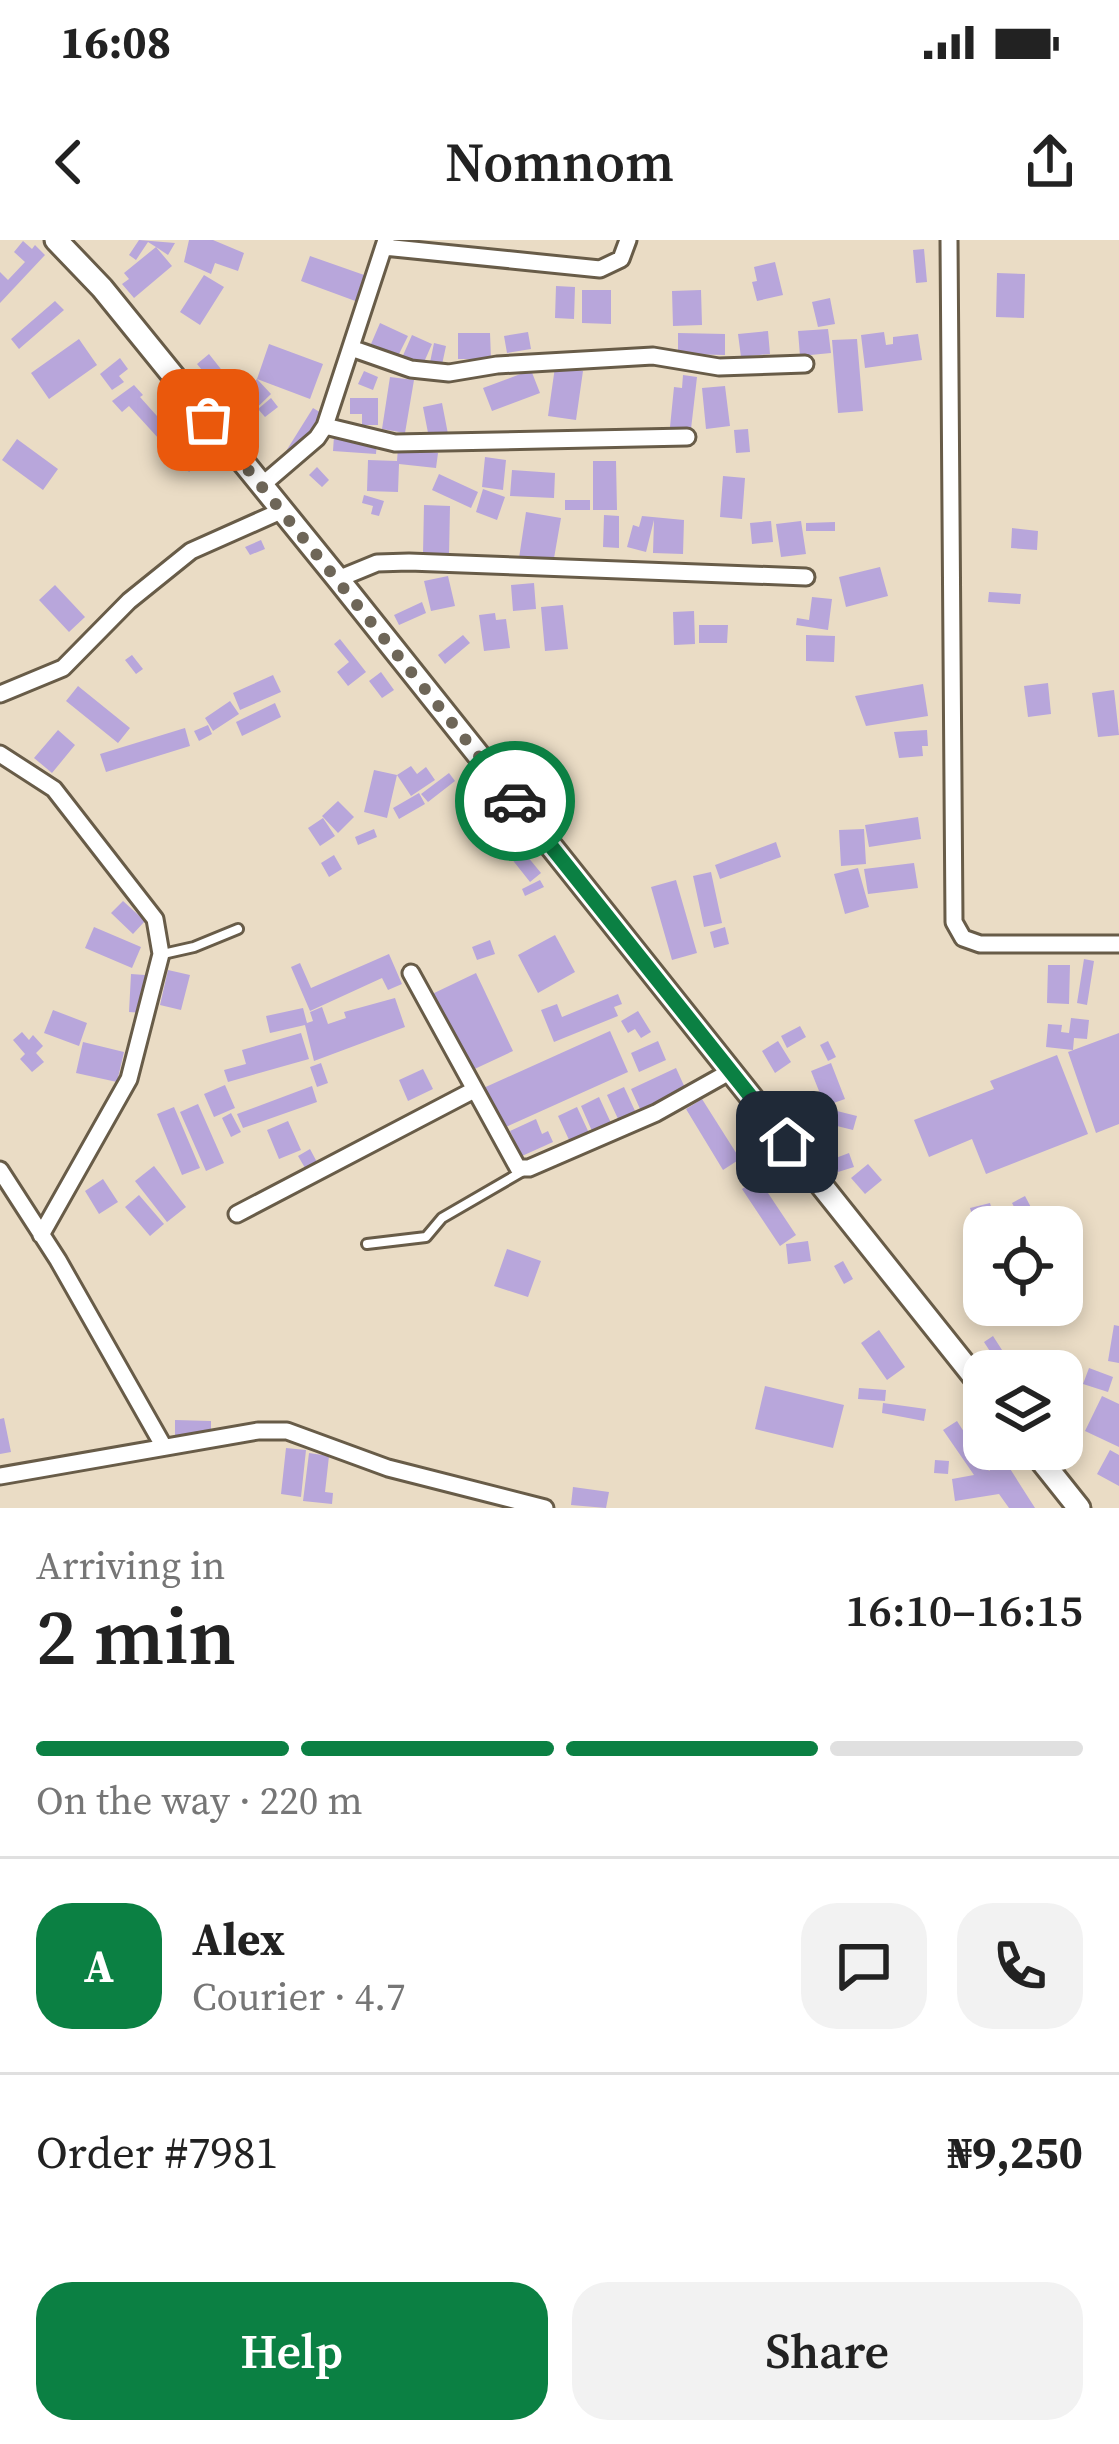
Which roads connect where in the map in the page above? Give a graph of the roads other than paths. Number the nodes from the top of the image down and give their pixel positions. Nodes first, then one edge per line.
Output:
1 (56, 240) edge
2 (628, 240) edge
3 (950, 240) edge
4 (385, 243) edge
5 (351, 348) junction
6 (805, 364) dead end
7 (325, 426) junction
8 (687, 436) dead end
9 (261, 486) junction
10 (281, 511) junction
11 (806, 577) dead end
12 (338, 579) junction
13 (0, 694) edge
14 (0, 754) edge
15 (238, 929) dead end
16 (1119, 944) edge
17 (161, 954) junction
18 (411, 973) dead end
19 (730, 1071) junction
20 (474, 1090) junction
21 (529, 1168) junction
22 (0, 1170) edge
23 (237, 1214) dead end
24 (41, 1235) junction
25 (367, 1244) dead end
26 (963, 1363) edge
27 (164, 1447) junction
28 (1049, 1470) edge
29 (0, 1476) edge
30 (545, 1508) edge
31 (1079, 1508) edge

1 - 9 main road
2 - 4 street
3 - 16 street
4 - 5 street
5 - 6 street
5 - 7 street
7 - 8 street
7 - 9 street
9 - 10 main road
10 - 12 main road
10 - 13 street
11 - 12 street
12 - 19 main road
14 - 17 street
15 - 17 lane
17 - 24 street
18 - 20 street
19 - 21 street
19 - 26 main road
20 - 21 street
20 - 23 street
21 - 25 lane
22 - 24 street
24 - 27 street
27 - 29 street
27 - 30 street
28 - 31 main road

